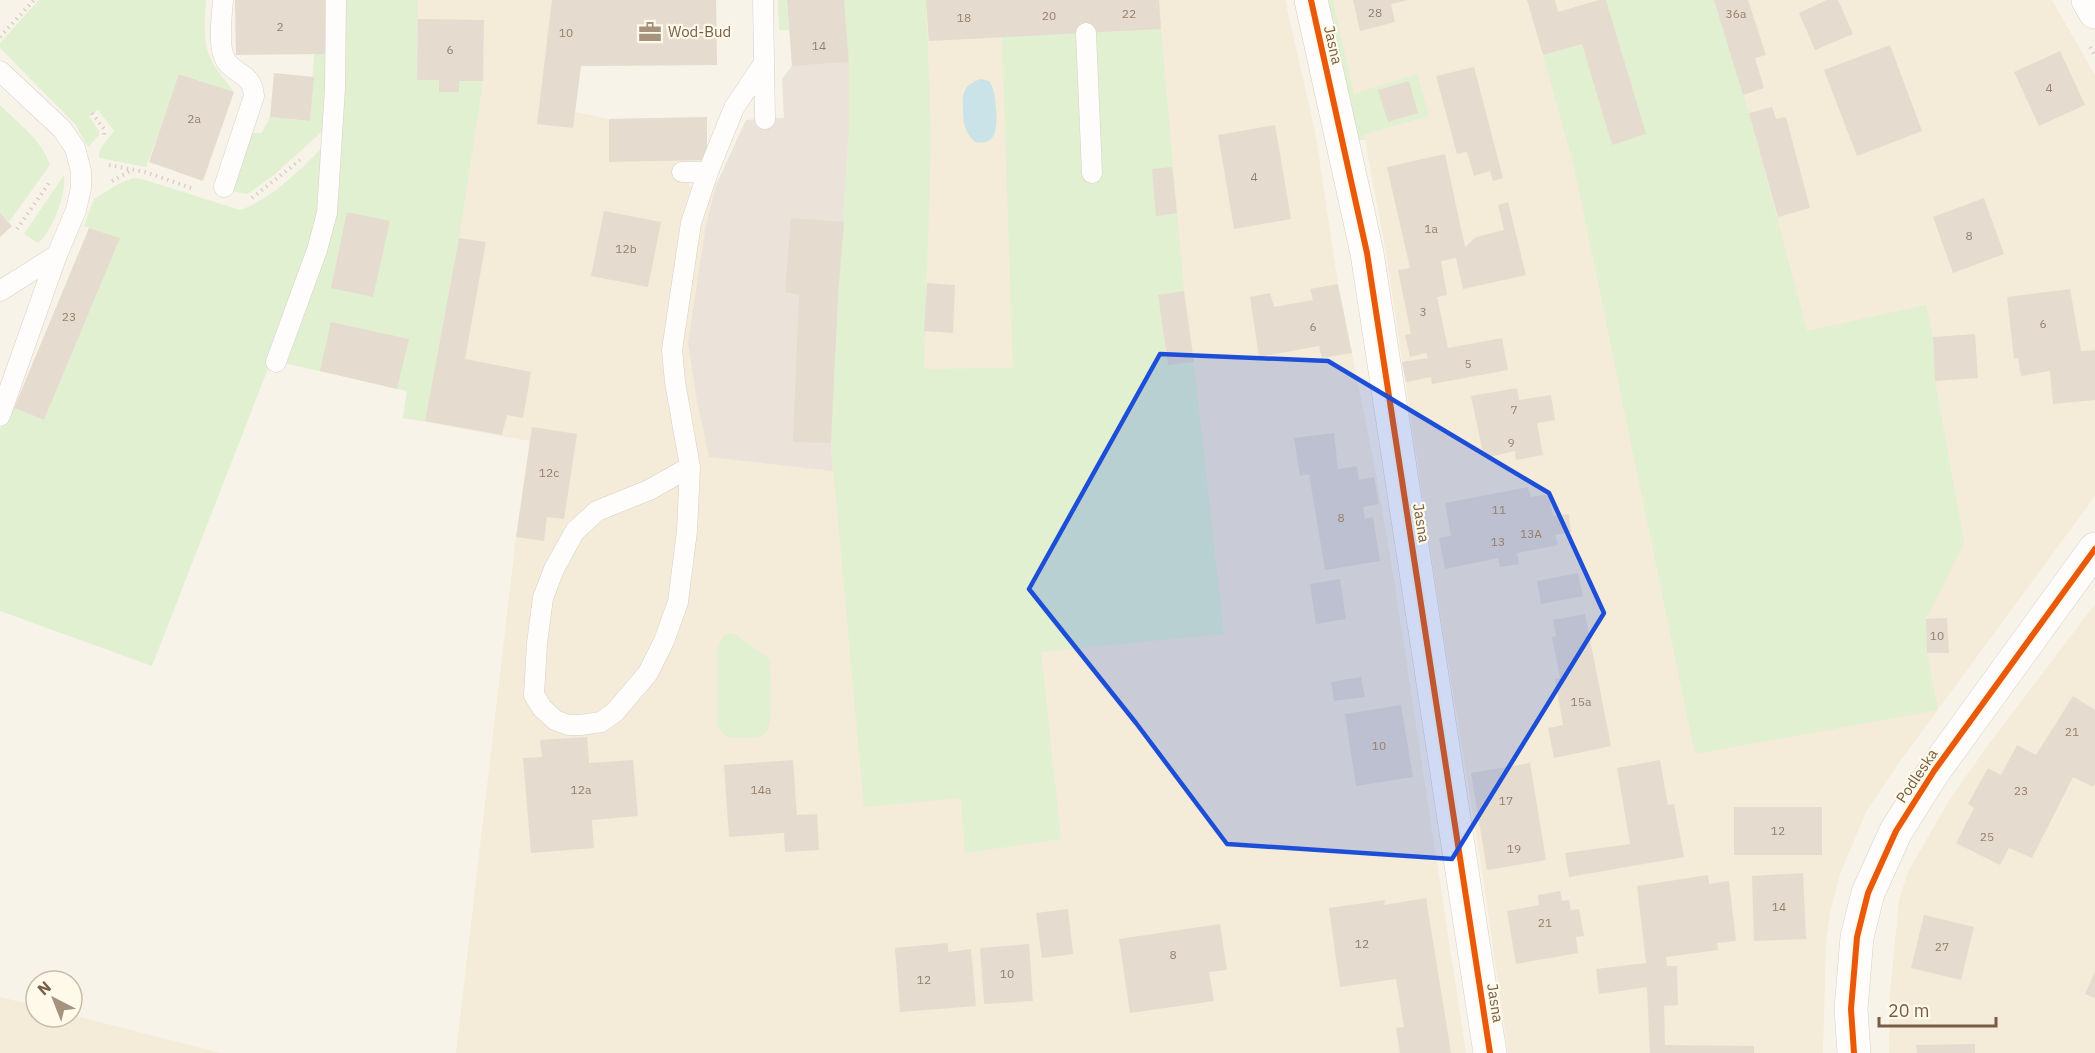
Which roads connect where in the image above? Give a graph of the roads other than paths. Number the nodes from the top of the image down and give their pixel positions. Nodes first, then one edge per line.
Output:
1 (223, 0) edge
2 (336, 0) edge
3 (763, 0) edge
4 (1311, 0) edge
5 (2088, 0) edge
6 (2095, 12) edge
7 (1086, 33) dead end
8 (764, 63) junction
9 (0, 71) edge
10 (765, 120) dead end
11 (682, 172) dead end
12 (708, 172) junction
13 (1092, 173) dead end
14 (224, 187) dead end
15 (57, 255) junction
16 (0, 291) edge
17 (276, 362) dead end
18 (0, 416) edge
19 (690, 467) junction
20 (2095, 549) edge
21 (1490, 1053) edge
22 (1854, 1053) edge

1 - 14 lane
2 - 17 lane
3 - 8 lane
4 - 21 street, Jasna
5 - 6 street
7 - 13 lane
8 - 10 lane
8 - 12 lane
9 - 15 lane
11 - 12 lane
12 - 19 lane
15 - 16 lane
15 - 18 lane
19 - 19 lane
20 - 22 street, Podleska

